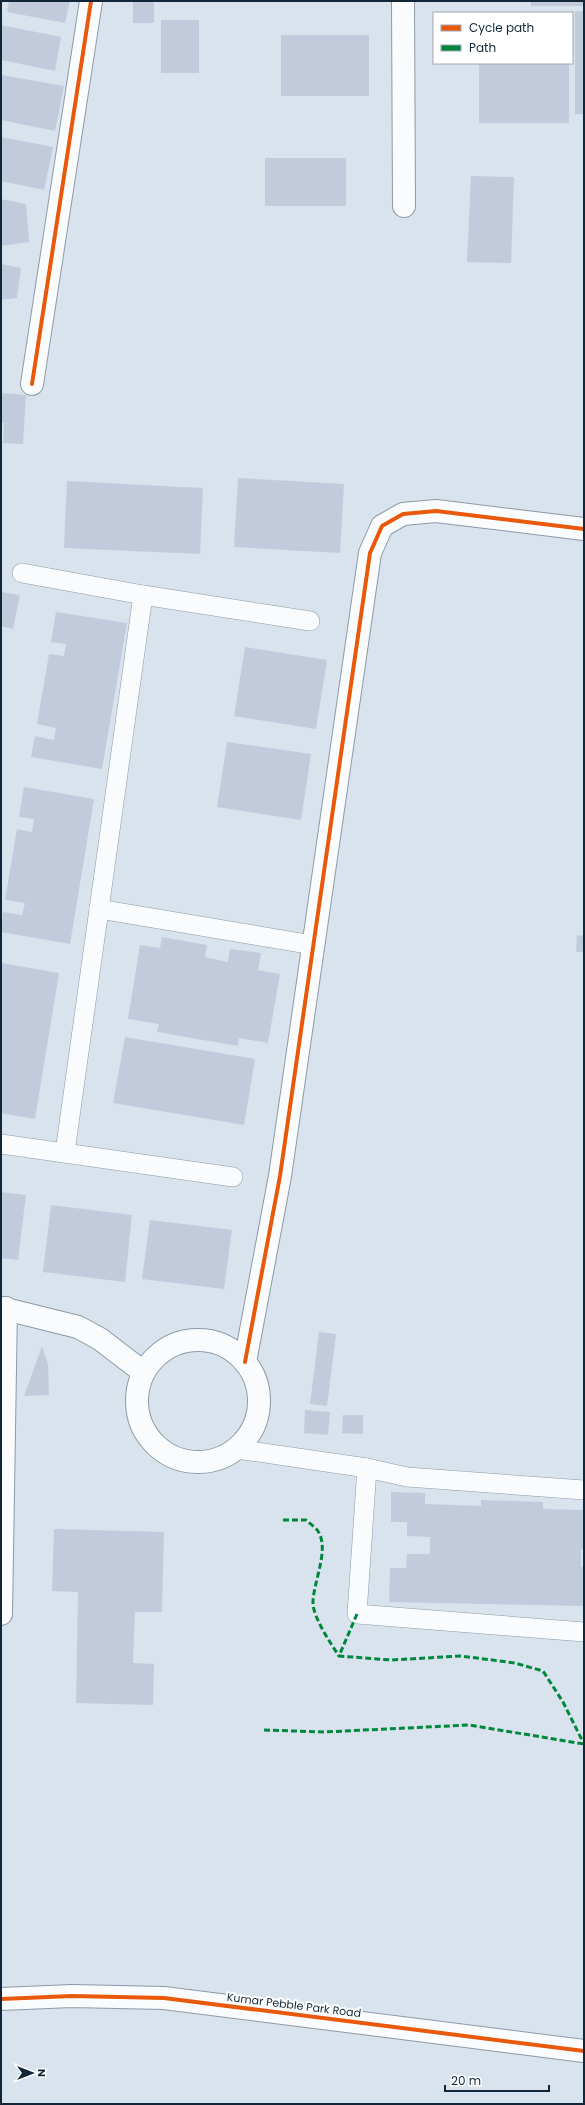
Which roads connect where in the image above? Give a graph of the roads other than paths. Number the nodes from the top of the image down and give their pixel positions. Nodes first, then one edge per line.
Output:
1 (91, 1) edge
2 (403, 1) edge
3 (404, 206) dead end
4 (32, 384) dead end
5 (584, 529) edge
6 (22, 573) dead end
7 (143, 595) junction
8 (310, 621) dead end
9 (99, 909) junction
10 (313, 945) junction
11 (1, 1144) edge
12 (65, 1152) junction
13 (233, 1177) dead end
14 (4, 1308) edge
15 (245, 1362) junction
16 (143, 1372) junction
17 (237, 1448) junction
18 (367, 1468) junction
19 (584, 1490) edge
20 (1, 1614) edge
21 (584, 1632) edge
22 (1, 1999) edge
23 (584, 2051) edge

1 - 4 street
2 - 3 street
5 - 10 street
6 - 7 lane
7 - 8 lane
7 - 9 lane
9 - 10 lane
9 - 12 lane
10 - 15 street
11 - 12 lane
12 - 13 lane
14 - 16 street
14 - 20 street
15 - 16 street
15 - 17 street
16 - 17 street
17 - 18 lane
18 - 19 lane
18 - 21 lane
22 - 23 street, Kumar Pebble Park Road

